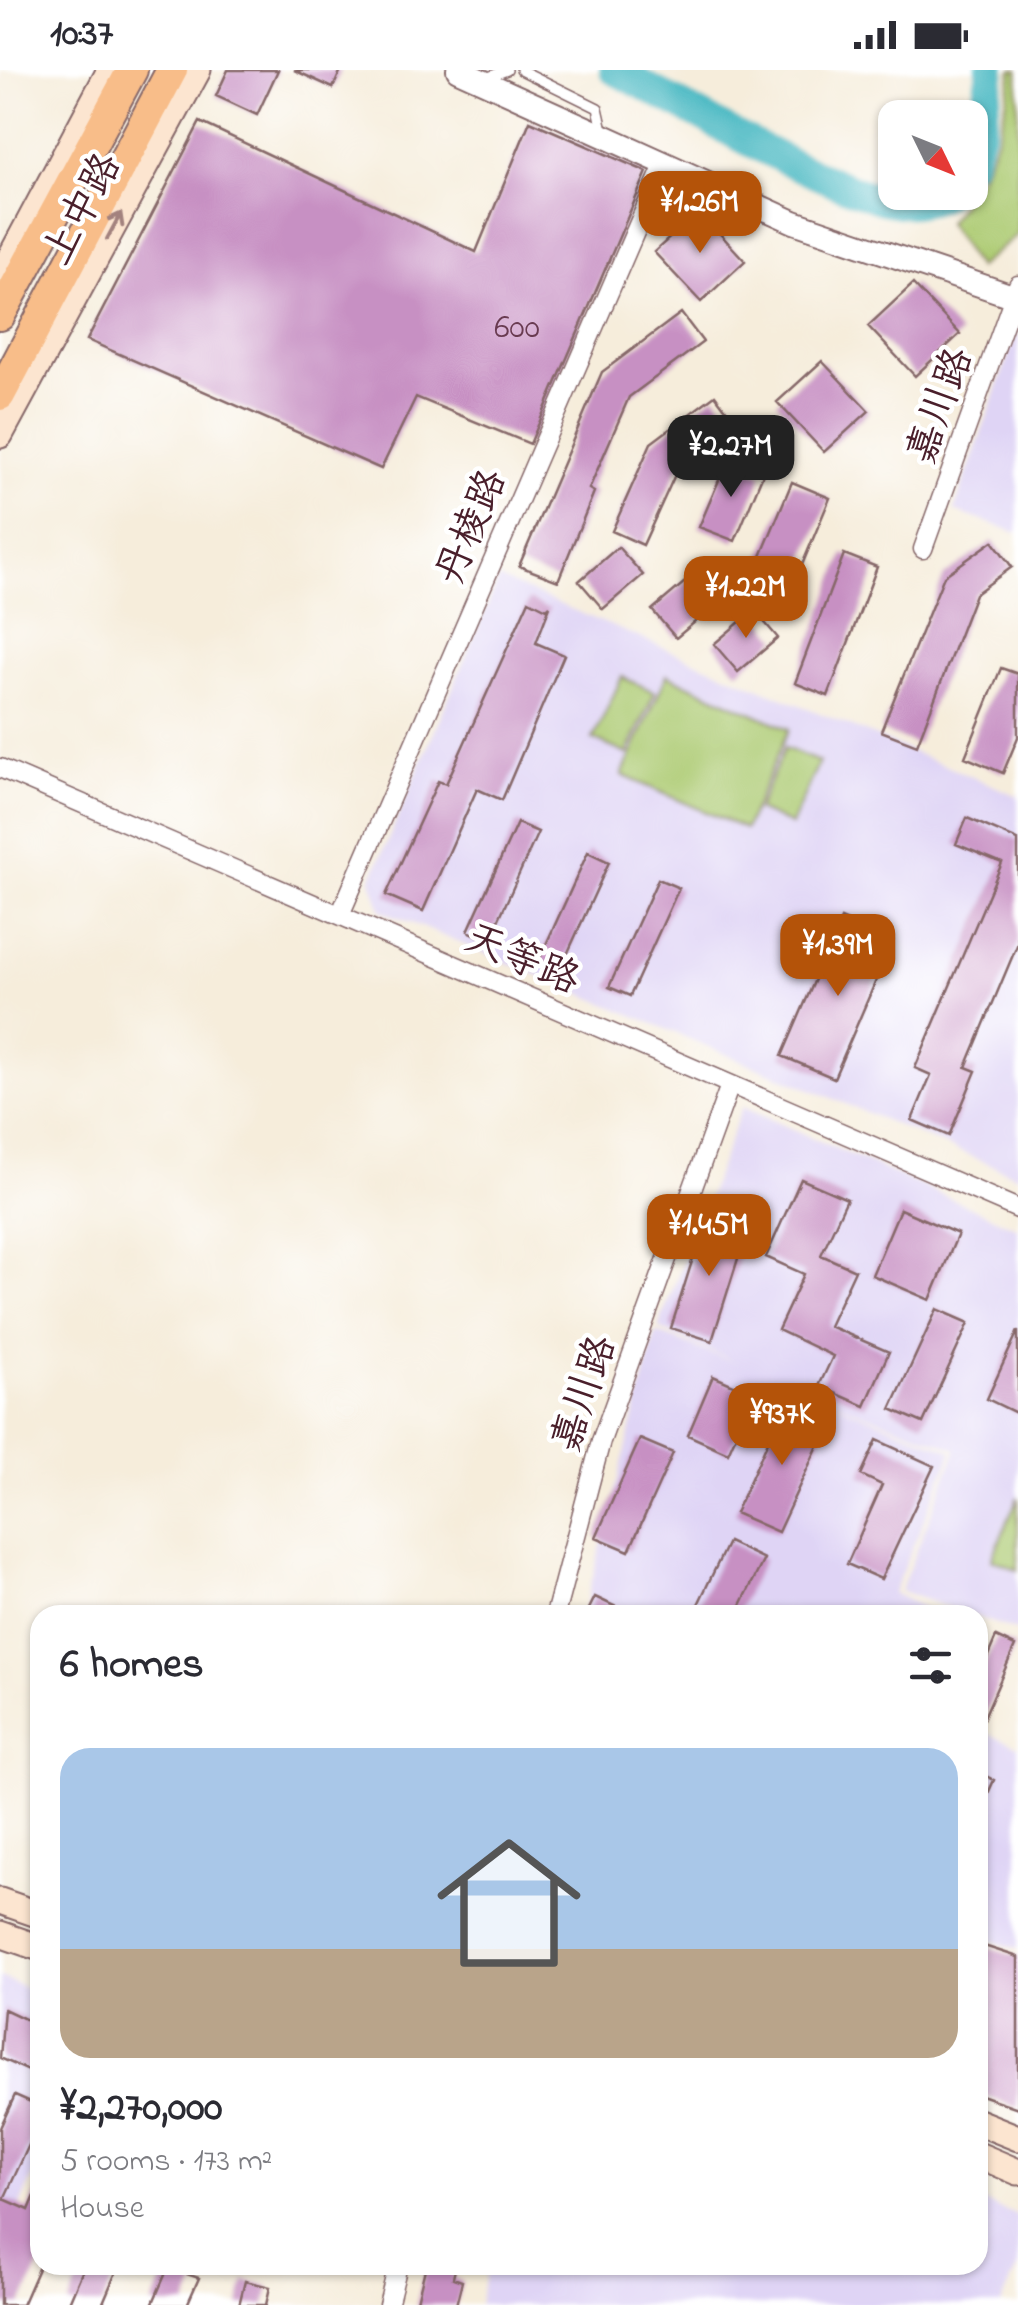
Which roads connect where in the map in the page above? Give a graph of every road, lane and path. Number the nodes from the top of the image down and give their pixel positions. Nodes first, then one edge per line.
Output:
1 (110, 70) edge
2 (132, 70) edge
3 (172, 70) edge
4 (198, 70) edge
5 (458, 70) edge
6 (507, 70) edge
7 (521, 70) edge
8 (480, 80) junction
9 (604, 138) junction
10 (664, 165) junction
11 (0, 278) edge
12 (1017, 293) edge
13 (0, 315) edge
14 (0, 395) edge
15 (0, 435) edge
16 (923, 549) dead end
17 (0, 768) edge
18 (340, 915) junction
19 (730, 1085) junction
20 (1018, 1209) edge
21 (559, 1605) edge
22 (0, 1901) edge
23 (30, 1912) edge
24 (0, 1934) edge
25 (30, 1944) edge
26 (988, 2126) edge
27 (1018, 2138) edge
28 (988, 2158) edge
29 (1018, 2172) edge
30 (396, 2275) edge
31 (388, 2305) edge

1 - 11 main road, 上中路
2 - 13 highway
3 - 14 highway
15 -> 4 main road, 上中路
5 - 8 street
6 - 8 lane
7 - 9 lane
8 - 9 street
9 - 10 street
10 - 12 street
10 - 18 street, 丹棱路
12 - 16 street, 嘉川路
17 - 18 street, 天等路
18 - 19 street, 天等路
19 - 20 street, 天等路
19 - 21 street, 嘉川路
22 - 23 main road
24 - 25 main road
26 - 27 main road
28 - 29 main road
30 - 31 street

